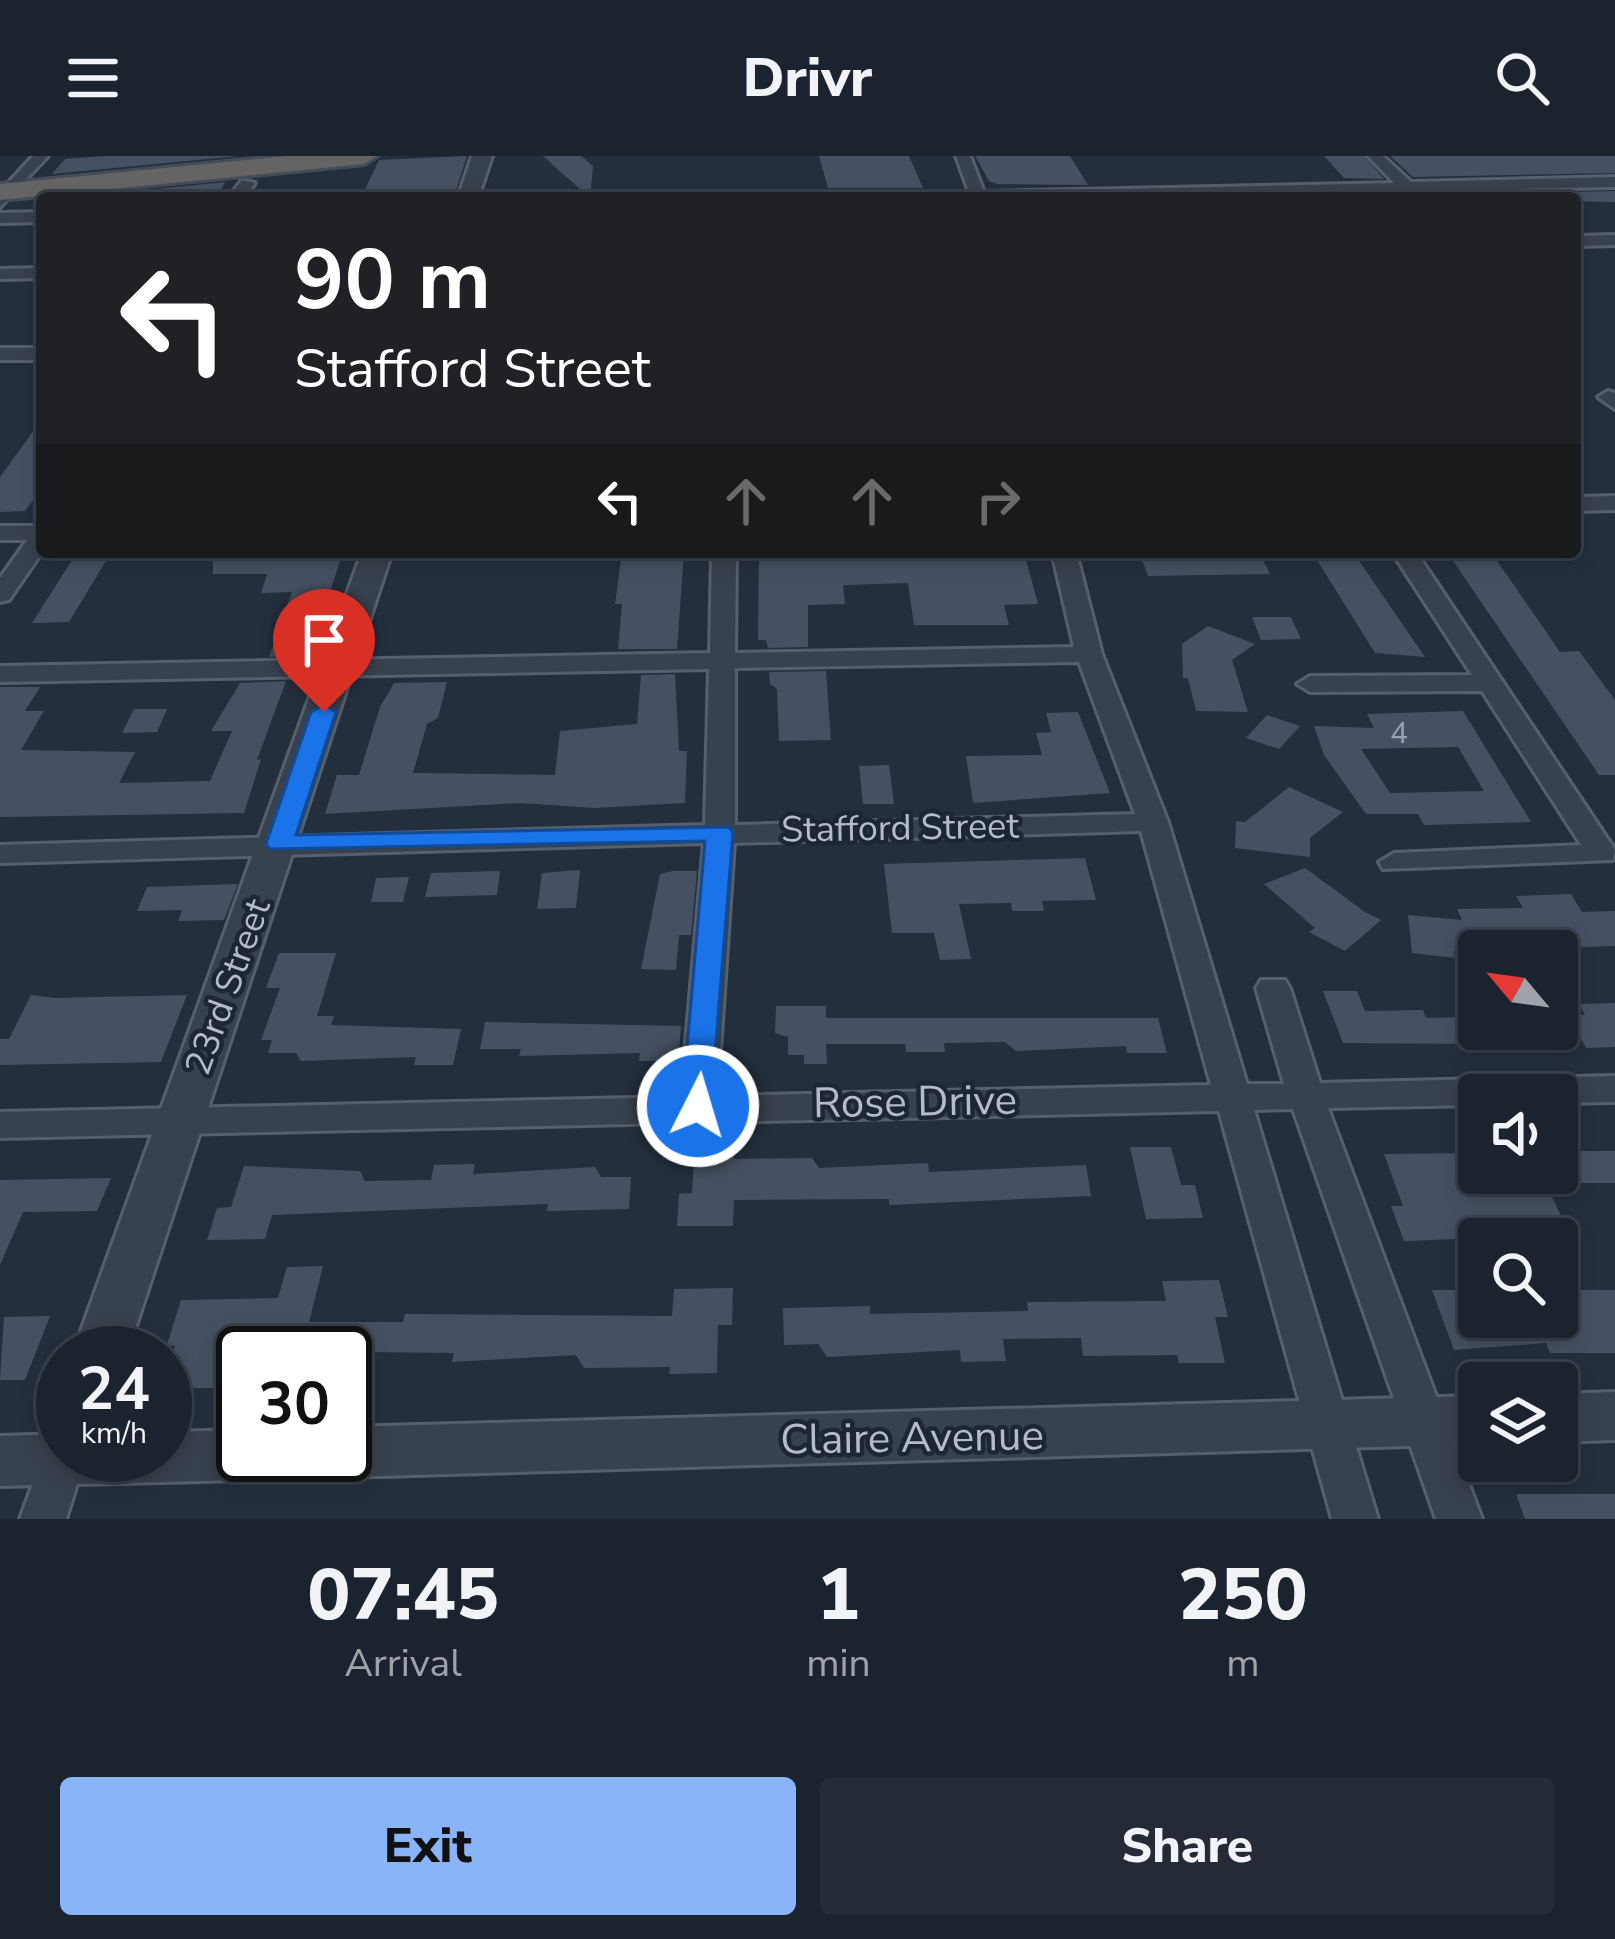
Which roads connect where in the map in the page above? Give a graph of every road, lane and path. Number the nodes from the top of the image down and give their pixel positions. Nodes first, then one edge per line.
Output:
1 (41, 156) edge
2 (286, 156) edge
3 (364, 156) edge
4 (482, 156) edge
5 (963, 156) edge
6 (1375, 156) edge
7 (1615, 182) edge
8 (470, 192) edge
9 (976, 192) edge
10 (1413, 192) edge
11 (4, 195) edge
12 (36, 214) edge
13 (1615, 240) edge
14 (1581, 241) edge
15 (36, 273) edge
16 (0, 274) edge
17 (0, 354) edge
18 (36, 354) edge
19 (1615, 503) edge
20 (1581, 504) edge
21 (0, 533) edge
22 (36, 534) edge
23 (36, 543) edge
24 (375, 558) edge
25 (724, 558) edge
26 (1065, 558) edge
27 (1408, 558) edge
28 (0, 595) edge
29 (1089, 654) junction
30 (723, 659) junction
31 (338, 668) junction
32 (0, 674) edge
33 (1490, 683) junction
34 (1310, 684) dead end
35 (1153, 822) junction
36 (720, 832) junction
37 (280, 844) junction
38 (0, 854) edge
39 (1394, 862) dead end
40 (1273, 988) dead end
41 (1615, 1089) edge
42 (1234, 1096) junction
43 (1306, 1096) junction
44 (698, 1106) junction
45 (180, 1123) junction
46 (0, 1125) edge
47 (109, 1326) edge
48 (1615, 1416) edge
49 (1578, 1417) edge
50 (1453, 1421) edge
51 (1328, 1427) junction
52 (372, 1451) edge
53 (36, 1459) edge
54 (0, 1461) edge
55 (55, 1482) edge
56 (43, 1519) edge
57 (1355, 1519) edge
58 (1459, 1519) edge

1 - 11 street
2 - 11 highway
3 - 11 highway
4 - 8 street
5 - 9 street
6 - 10 street
7 - 10 street
11 - 12 street
13 - 14 street
15 - 16 street
17 - 18 street
19 - 20 street
21 - 22 street
23 - 28 street
24 - 31 street, 23rd Street
25 - 30 street
26 - 29 street
27 - 33 street
29 - 30 street
29 - 35 street
30 - 31 street
30 - 36 street
31 - 32 street
31 - 37 street, 23rd Street
33 - 34 street
33 - 39 street
35 - 36 street, Stafford Street
35 - 42 street
36 - 37 street, Stafford Street
36 - 44 street
37 - 38 street, Stafford Street
37 - 45 street, 23rd Street
40 - 43 street
41 - 43 street, Rose Drive
42 - 43 street, Rose Drive
42 - 44 street, Rose Drive
42 - 51 street
43 - 50 street
44 - 45 street, Rose Drive
45 - 46 street, Rose Drive
45 - 47 street, 23rd Street
48 - 49 street
50 - 51 street, Claire Avenue
50 - 58 street
51 - 52 street, Claire Avenue
51 - 57 street
53 - 54 street
55 - 56 street

